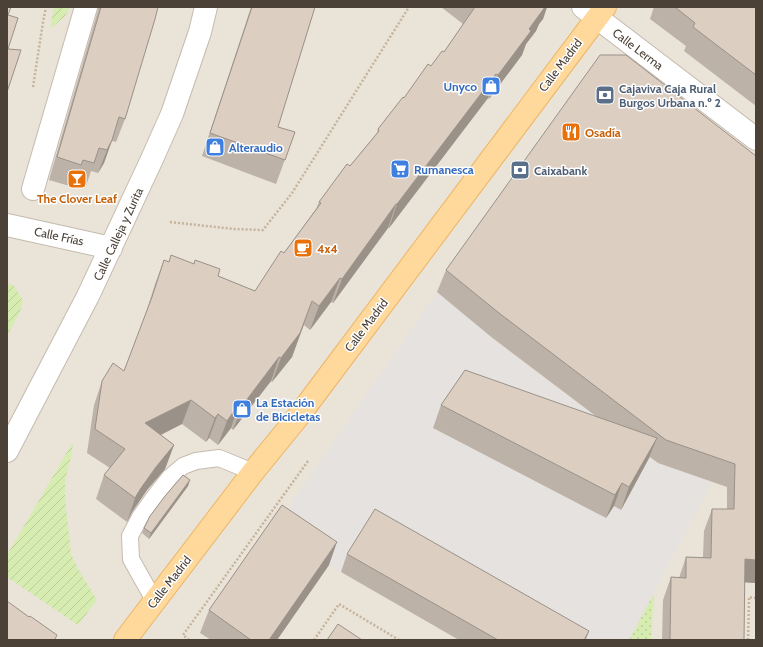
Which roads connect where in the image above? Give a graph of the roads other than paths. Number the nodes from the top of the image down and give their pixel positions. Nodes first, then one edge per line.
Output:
1 (86, 7) edge
2 (206, 7) edge
3 (595, 11) edge
4 (756, 139) edge
5 (33, 189) dead end
6 (7, 225) edge
7 (111, 248) junction
8 (7, 450) edge
9 (253, 472) junction
10 (154, 600) junction
11 (125, 640) edge

1 - 5 street
2 - 7 street, Calle Calleja y Zurita
3 - 4 street, Calle Lerma
3 - 9 main road, Calle Madrid
6 - 7 street, Calle Frías
7 - 8 street, Calle Calleja y Zurita
9 - 10 main road, Calle Madrid
9 - 10 lane
10 - 11 main road, Calle Madrid

